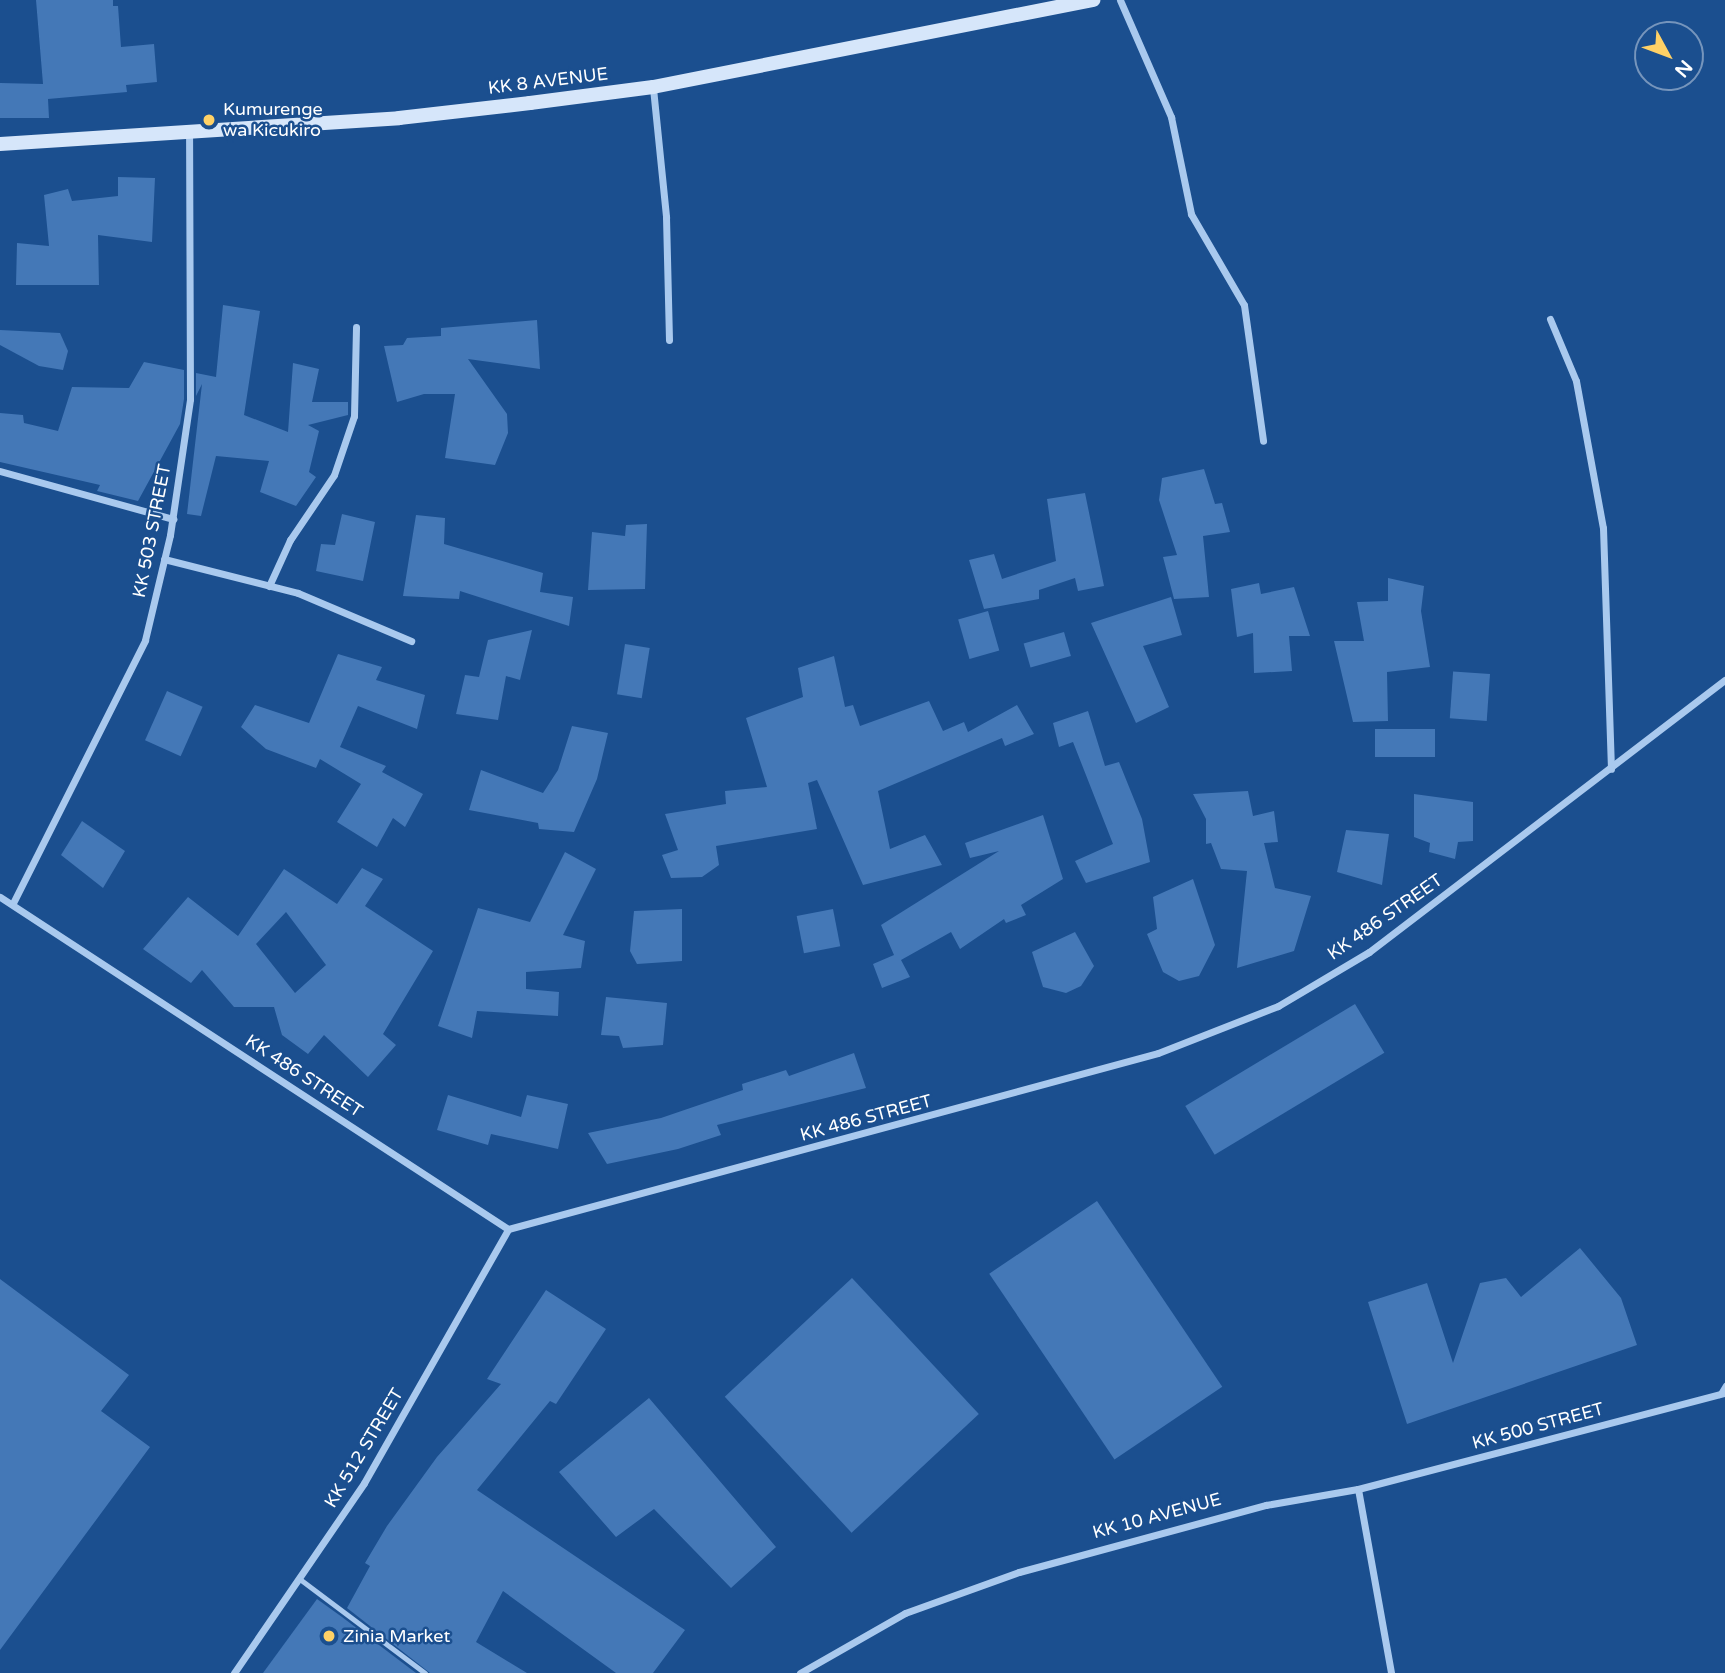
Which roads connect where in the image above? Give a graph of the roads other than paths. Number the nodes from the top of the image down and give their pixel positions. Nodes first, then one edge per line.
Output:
1 (1093, 0) edge
2 (1120, 0) edge
3 (653, 87) junction
4 (188, 132) junction
5 (0, 144) edge
6 (1550, 318) dead end
7 (356, 327) dead end
8 (669, 340) dead end
9 (1263, 441) dead end
10 (0, 471) edge
11 (173, 519) junction
12 (164, 559) junction
13 (269, 586) junction
14 (411, 641) dead end
15 (1725, 680) edge
16 (1611, 769) junction
17 (0, 897) edge
18 (13, 903) junction
19 (508, 1229) junction
20 (1725, 1385) edge
21 (1722, 1394) edge
22 (1358, 1489) junction
23 (301, 1580) junction
24 (234, 1673) edge
25 (425, 1673) edge
26 (800, 1673) edge
27 (1391, 1673) edge

1 - 3 main road, KK 8 AVENUE
2 - 9 street
3 - 4 main road, KK 8 AVENUE
3 - 8 street
4 - 5 main road, KK 8 AVENUE
4 - 11 street, KK 503 STREET
6 - 16 street
7 - 13 street
10 - 11 street
11 - 12 street, KK 503 STREET
12 - 13 street
12 - 18 street, KK 503 STREET
13 - 14 street
15 - 16 street, KK 486 STREET
16 - 19 street, KK 486 STREET
17 - 18 street, KK 486 STREET
18 - 19 street, KK 486 STREET
19 - 23 street, KK 512 STREET
20 - 21 lane
21 - 22 street, KK 500 STREET
22 - 26 street, KK 10 AVENUE
22 - 27 street
23 - 24 street, KK 512 STREET
23 - 25 lane

